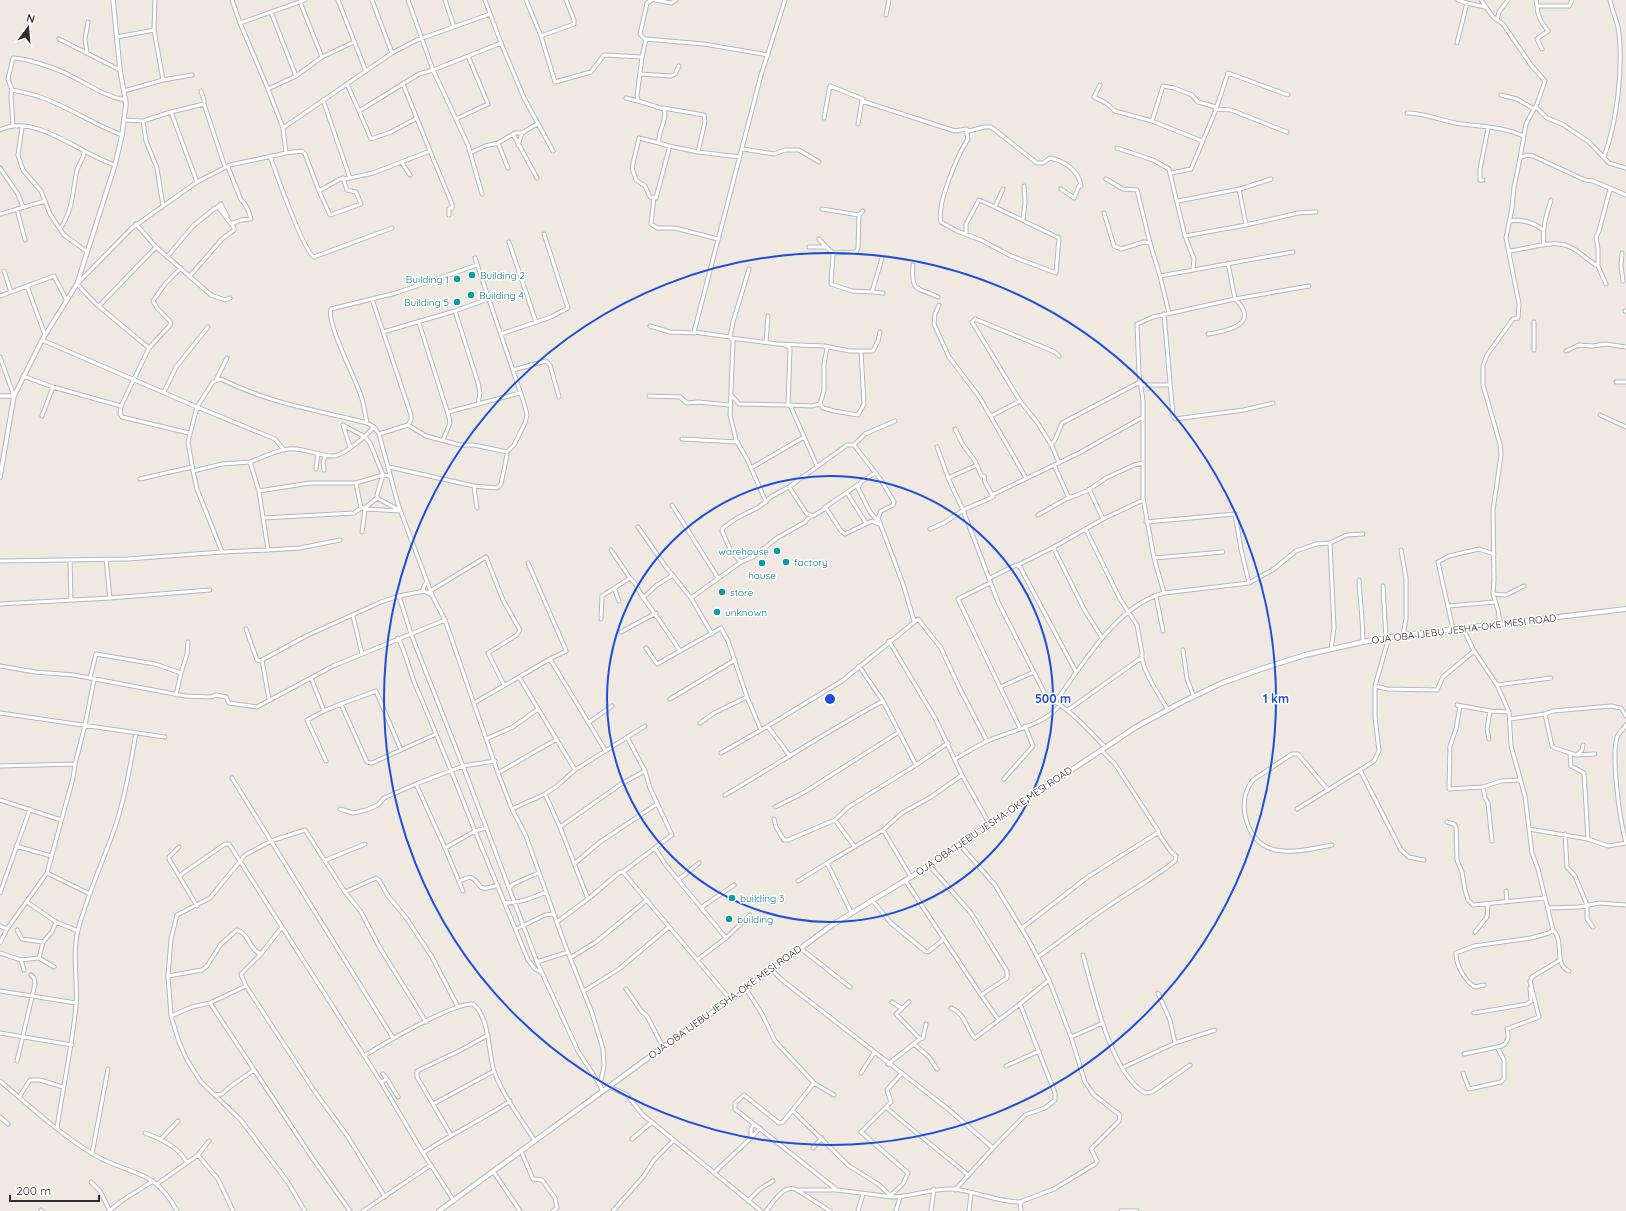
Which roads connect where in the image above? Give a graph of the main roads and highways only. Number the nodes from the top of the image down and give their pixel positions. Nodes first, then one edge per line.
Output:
1 (1626, 609) edge
2 (441, 1210) edge

1 - 2 main road, OJA OBA IJEBU JESHA-OKE MESI ROAD

